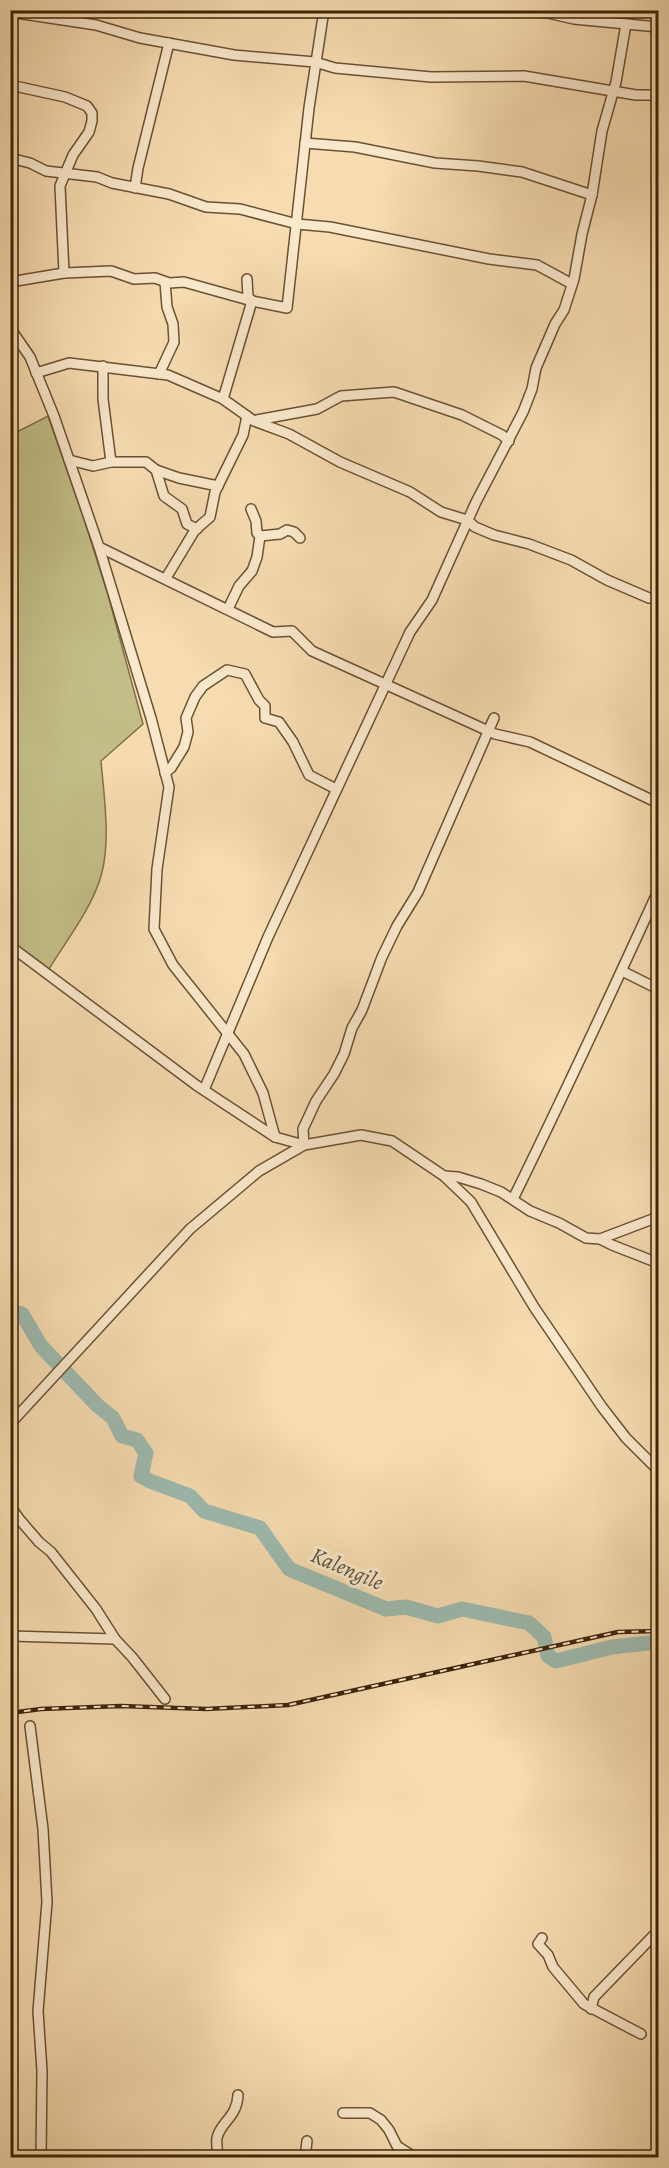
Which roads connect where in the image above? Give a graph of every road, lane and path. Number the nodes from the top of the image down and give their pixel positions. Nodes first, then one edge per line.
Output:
1 (324, 10) edge
2 (503, 10) edge
3 (10, 12) edge
4 (626, 24) junction
5 (658, 27) edge
6 (169, 43) junction
7 (315, 62) junction
8 (10, 85) edge
9 (614, 91) junction
10 (658, 95) edge
11 (305, 143) junction
12 (10, 158) edge
13 (66, 173) junction
14 (135, 188) junction
15 (592, 195) junction
16 (297, 224) junction
17 (64, 273) junction
18 (247, 279) dead end
19 (10, 282) edge
20 (165, 282) junction
21 (572, 284) junction
22 (252, 301) junction
23 (10, 328) edge
24 (103, 366) junction
25 (36, 373) junction
26 (159, 374) junction
27 (223, 399) junction
28 (251, 418) junction
29 (509, 441) junction
30 (69, 460) junction
31 (111, 462) junction
32 (156, 470) junction
33 (218, 486) junction
34 (250, 509) dead end
35 (467, 520) junction
36 (197, 529) junction
37 (260, 536) junction
38 (300, 538) dead end
39 (99, 547) junction
40 (166, 578) junction
41 (649, 598) dead end
42 (228, 609) junction
43 (385, 685) junction
44 (494, 718) dead end
45 (488, 731) junction
46 (165, 773) junction
47 (336, 789) junction
48 (658, 803) edge
49 (658, 891) edge
50 (10, 946) edge
51 (622, 971) junction
52 (658, 989) edge
53 (228, 1032) junction
54 (204, 1090) junction
55 (275, 1137) junction
56 (304, 1145) junction
57 (444, 1176) junction
58 (513, 1199) junction
59 (658, 1217) edge
60 (600, 1239) junction
61 (658, 1263) edge
62 (10, 1424) edge
63 (658, 1470) edge
64 (10, 1506) edge
65 (10, 1635) edge
66 (115, 1639) junction
67 (165, 1699) dead end
68 (30, 1726) dead end
69 (658, 1931) edge
70 (542, 1938) dead end
71 (591, 2009) junction
72 (641, 2034) dead end
73 (238, 2095) dead end
74 (343, 2113) dead end
75 (307, 2141) dead end
76 (41, 2157) edge
77 (218, 2157) edge
78 (304, 2157) edge
79 (416, 2157) edge

1 - 7 street
2 - 4 street
3 - 6 street
4 - 5 street
4 - 9 street
6 - 7 street
6 - 14 street
7 - 9 street
7 - 11 street
8 - 13 street
9 - 10 street
9 - 15 street
11 - 15 street
11 - 16 street
12 - 13 street
13 - 14 street
13 - 17 street
14 - 16 street
15 - 21 street
16 - 21 street
16 - 22 street
17 - 19 street
17 - 20 street
18 - 22 street
20 - 22 street
20 - 26 street
21 - 29 street
22 - 27 street
23 - 25 street
24 - 25 street
24 - 26 street
24 - 31 street
25 - 30 street
26 - 27 street
27 - 28 street
28 - 29 street
28 - 33 street
28 - 35 street
29 - 35 street
30 - 31 street
30 - 39 street
31 - 32 street
32 - 33 street
32 - 36 street
33 - 36 street
34 - 37 street
35 - 41 street
35 - 43 street
36 - 40 street
37 - 38 street
37 - 42 street
39 - 40 street
39 - 46 street
40 - 42 street
42 - 43 street
43 - 45 street
43 - 47 street
44 - 45 street
45 - 48 street
45 - 56 street
46 - 47 street
46 - 53 street
47 - 53 street
49 - 51 street
50 - 54 street
51 - 52 street
51 - 58 street
53 - 54 street
53 - 55 street
54 - 55 street
55 - 56 street
56 - 57 street
56 - 62 street
57 - 58 street
57 - 63 street
58 - 60 street
59 - 60 street
60 - 61 street
64 - 66 street
65 - 66 street
66 - 67 street
68 - 76 street
69 - 71 street
70 - 71 street
71 - 72 street
73 - 77 street
74 - 79 street
75 - 78 street

